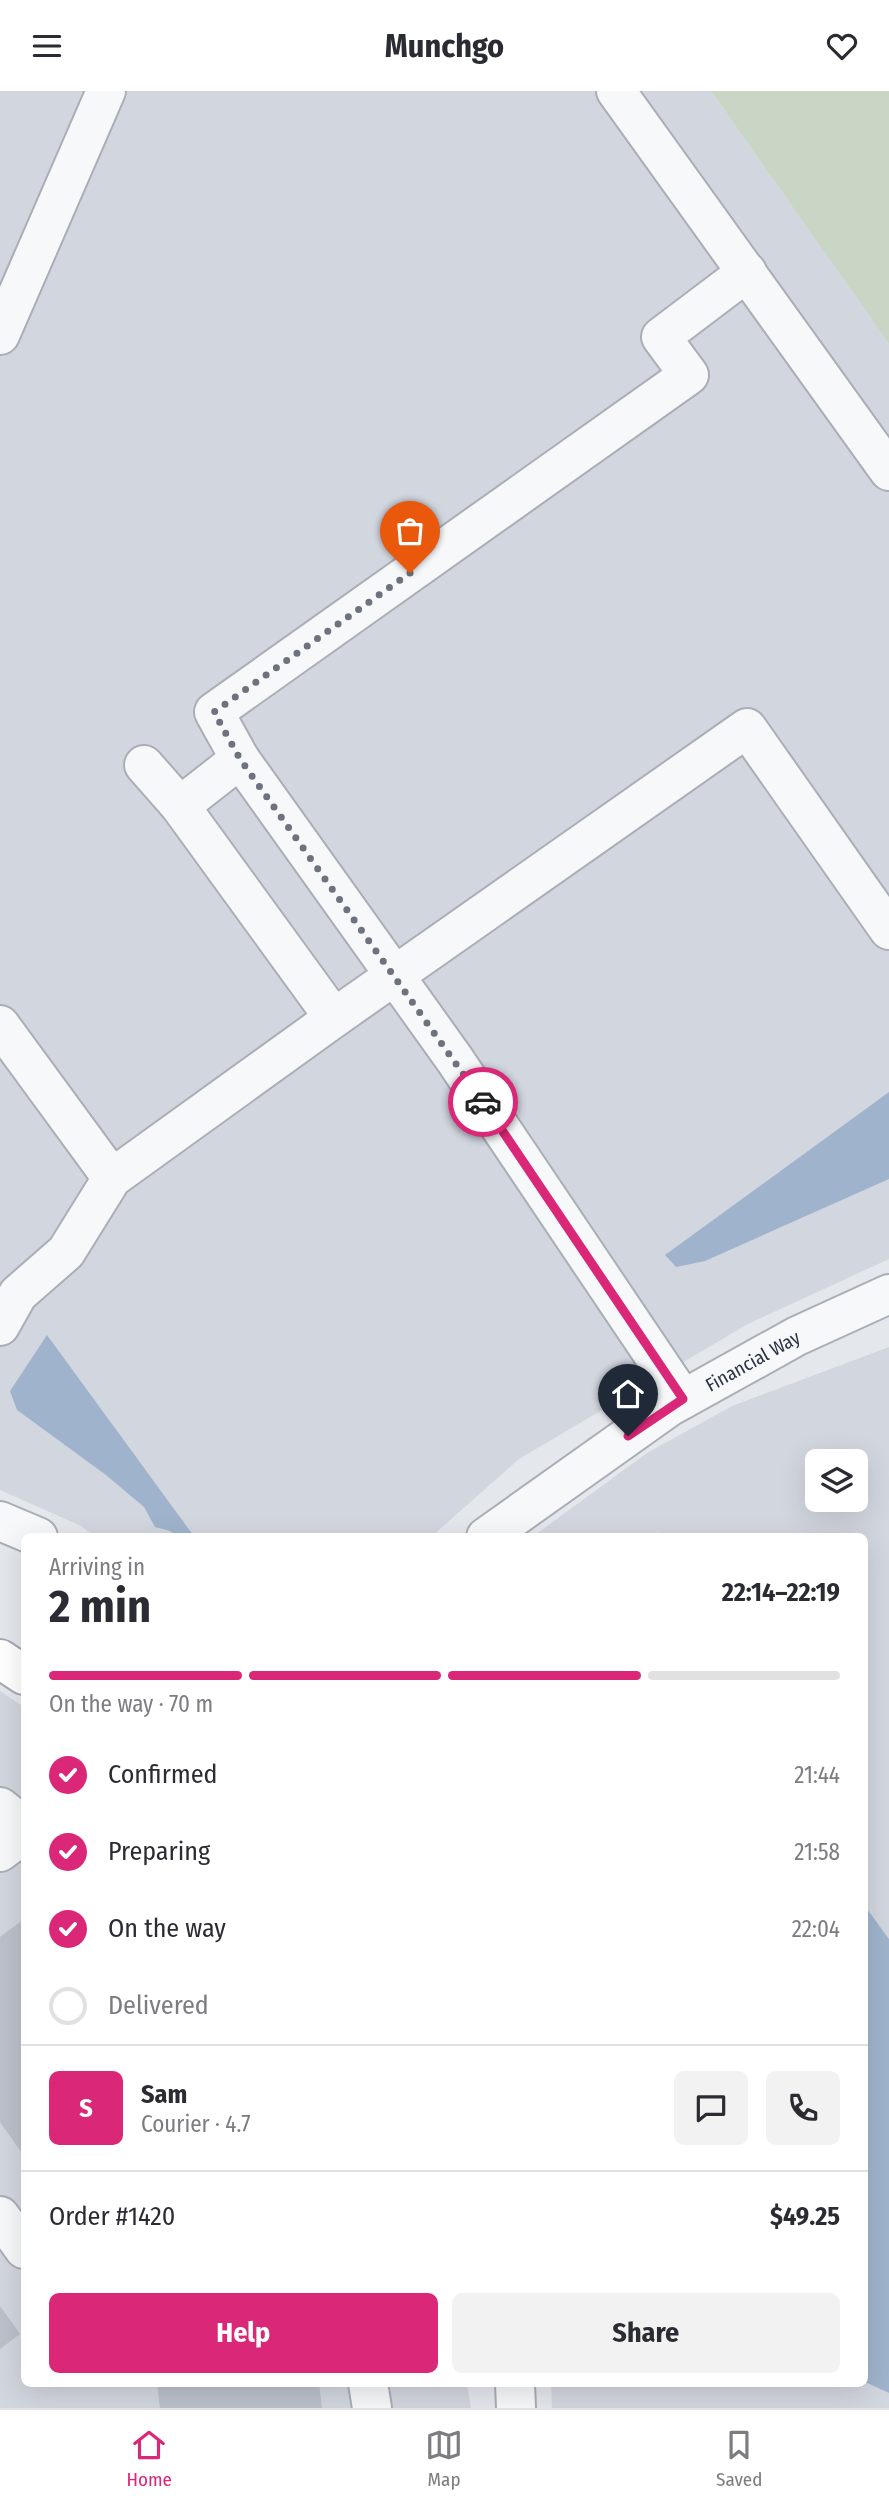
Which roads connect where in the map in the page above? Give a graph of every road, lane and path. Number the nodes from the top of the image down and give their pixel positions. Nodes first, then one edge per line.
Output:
1 (106, 91) edge
2 (616, 91) edge
3 (747, 272) junction
4 (0, 335) edge
5 (889, 471) edge
6 (240, 759) junction
7 (144, 765) dead end
8 (180, 806) junction
9 (889, 930) edge
10 (395, 976) junction
11 (334, 1018) junction
12 (0, 1025) edge
13 (112, 1178) junction
14 (889, 1294) edge
15 (0, 1326) edge
16 (683, 1399) junction
17 (0, 1521) edge
18 (28, 1533) edge
19 (492, 1533) edge
20 (0, 1659) edge
21 (21, 1673) edge
22 (0, 1807) edge
23 (21, 1824) edge
24 (21, 1836) edge
25 (0, 1852) edge
26 (0, 2216) edge
27 (21, 2245) edge
28 (369, 2387) edge
29 (515, 2387) edge
30 (372, 2408) edge
31 (516, 2408) edge

1 - 4 street
2 - 3 street
3 - 5 street
3 - 6 street
6 - 8 street
6 - 10 street
7 - 8 street
8 - 11 street
9 - 10 street
10 - 11 street
10 - 16 street
11 - 13 street
12 - 13 street
13 - 15 street
14 - 16 street, Financial Way
16 - 19 street, Financial Way
17 - 18 street
20 - 21 main road
22 - 23 street
24 - 25 street
26 - 27 street
28 - 30 street
29 - 31 street

